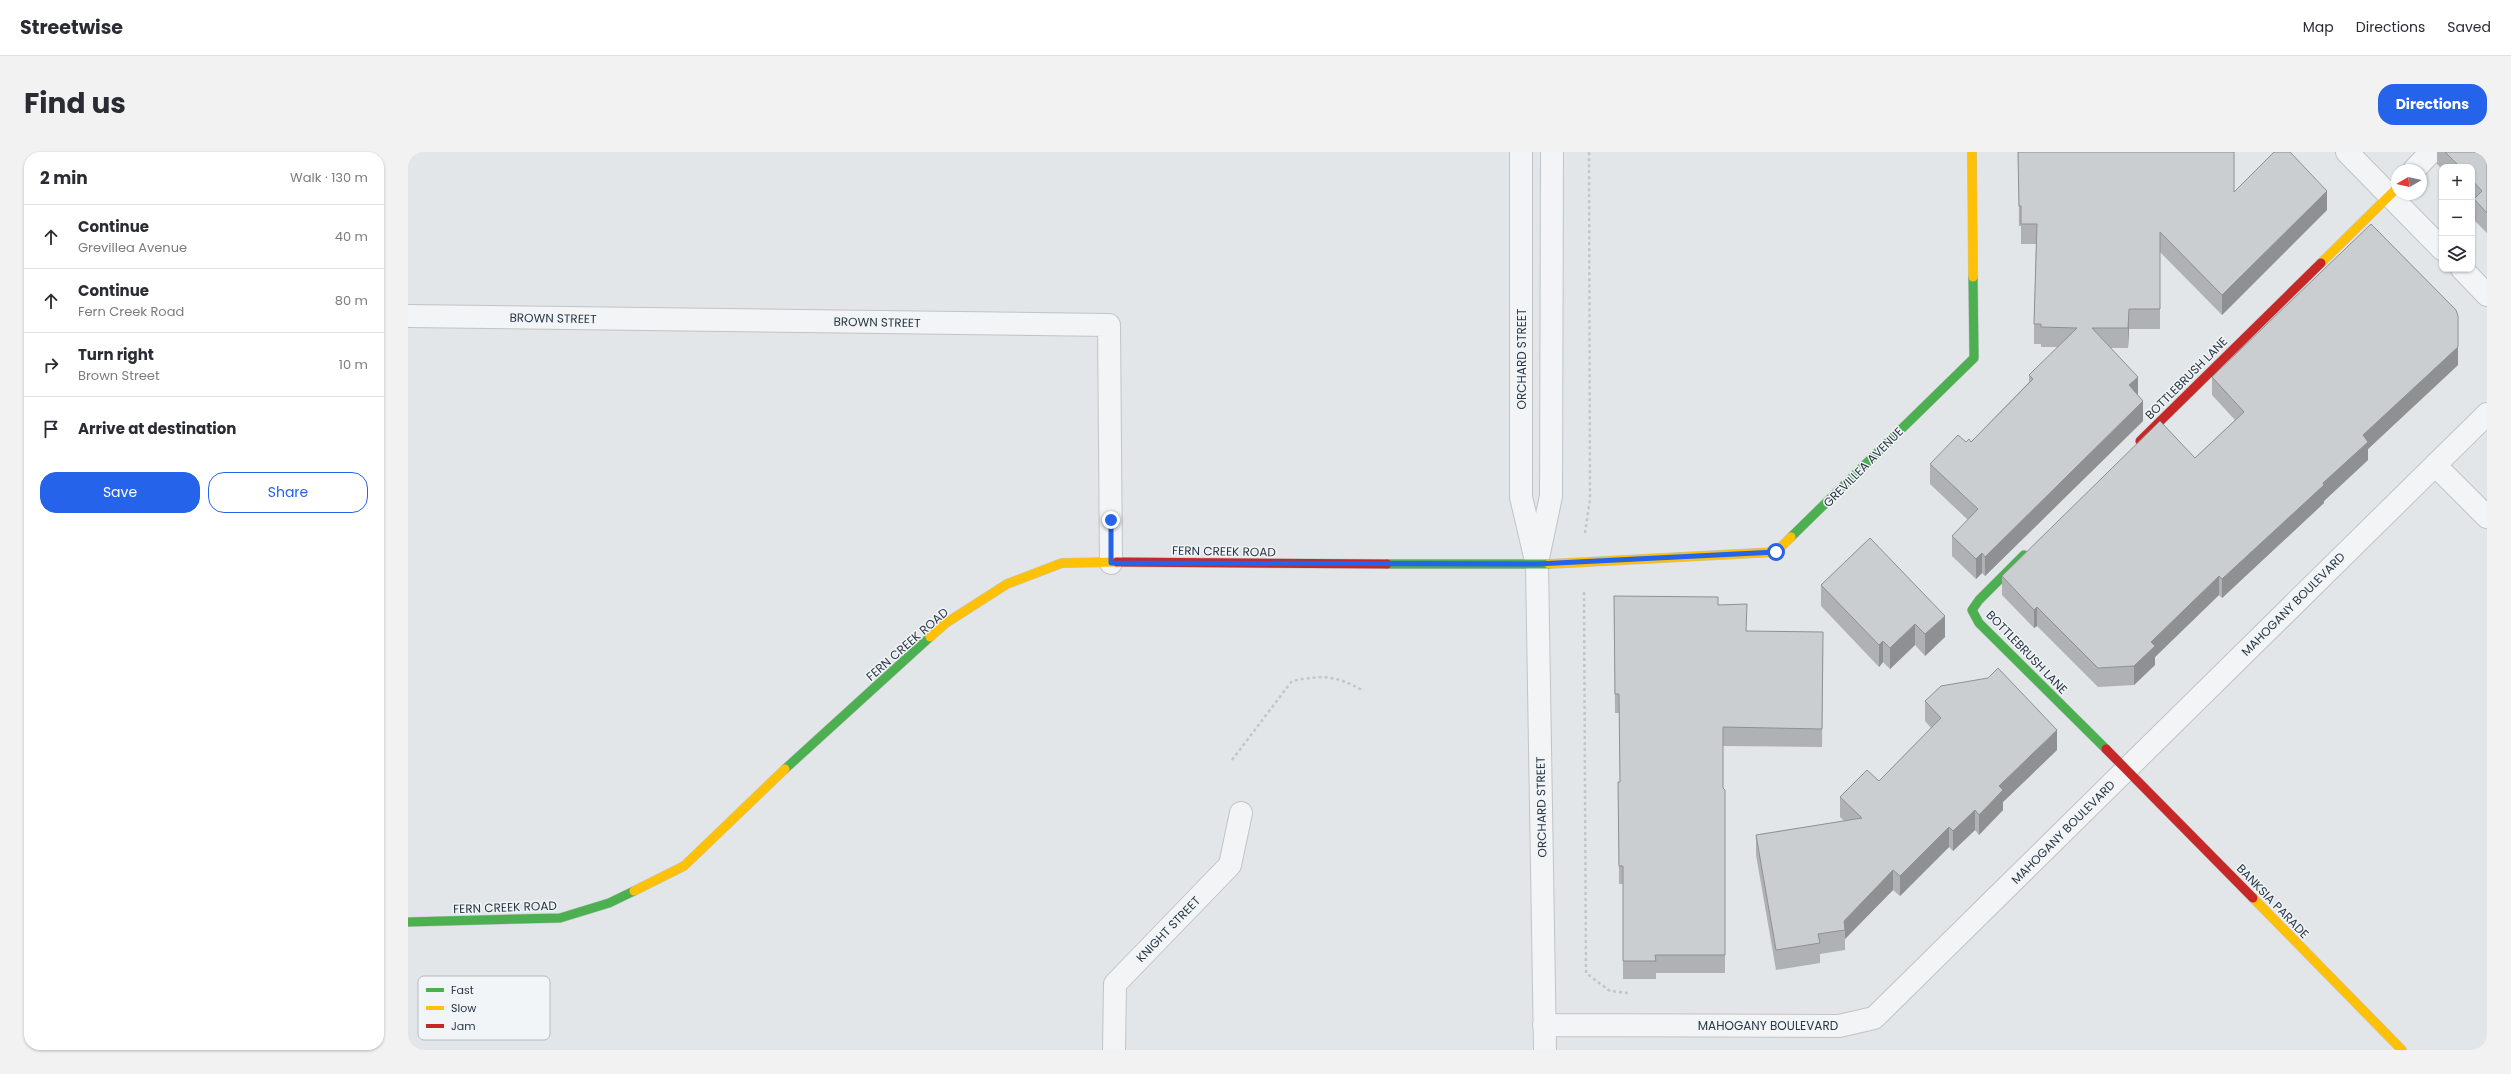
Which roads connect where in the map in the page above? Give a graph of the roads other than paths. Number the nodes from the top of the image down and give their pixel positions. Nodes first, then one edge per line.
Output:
1 (1521, 152) edge
2 (1552, 152) edge
3 (1972, 152) edge
4 (2347, 152) edge
5 (2431, 152) edge
6 (2420, 164) edge
7 (2391, 190) edge
8 (2391, 194) edge
9 (2400, 200) edge
10 (2439, 246) edge
11 (2465, 272) edge
12 (2487, 295) edge
13 (408, 316) edge
14 (2487, 414) edge
15 (2131, 450) edge
16 (2435, 465) junction
17 (2487, 517) edge
18 (2029, 550) edge
19 (1111, 563) junction
20 (1537, 564) junction
21 (2126, 769) junction
22 (1240, 813) dead end
23 (408, 922) edge
24 (1544, 1025) junction
25 (1114, 1050) edge
26 (1545, 1050) edge
27 (2402, 1050) edge

1 - 20 street, ORCHARD STREET
2 - 20 street, ORCHARD STREET
3 - 20 street, GREVILLEA AVENUE
4 - 7 street
5 - 6 street
8 - 15 street, BOTTLEBRUSH LANE
9 - 10 street
11 - 12 street
13 - 19 street, BROWN STREET
14 - 16 street, MAHOGANY BOULEVARD
16 - 17 street
16 - 21 street, MAHOGANY BOULEVARD
18 - 21 street, BOTTLEBRUSH LANE
19 - 20 street, FERN CREEK ROAD
19 - 23 street, FERN CREEK ROAD
20 - 24 street, ORCHARD STREET
21 - 24 street, MAHOGANY BOULEVARD
21 - 27 street, BANKSIA PARADE
22 - 25 street, KNIGHT STREET
24 - 26 street, ORCHARD STREET

